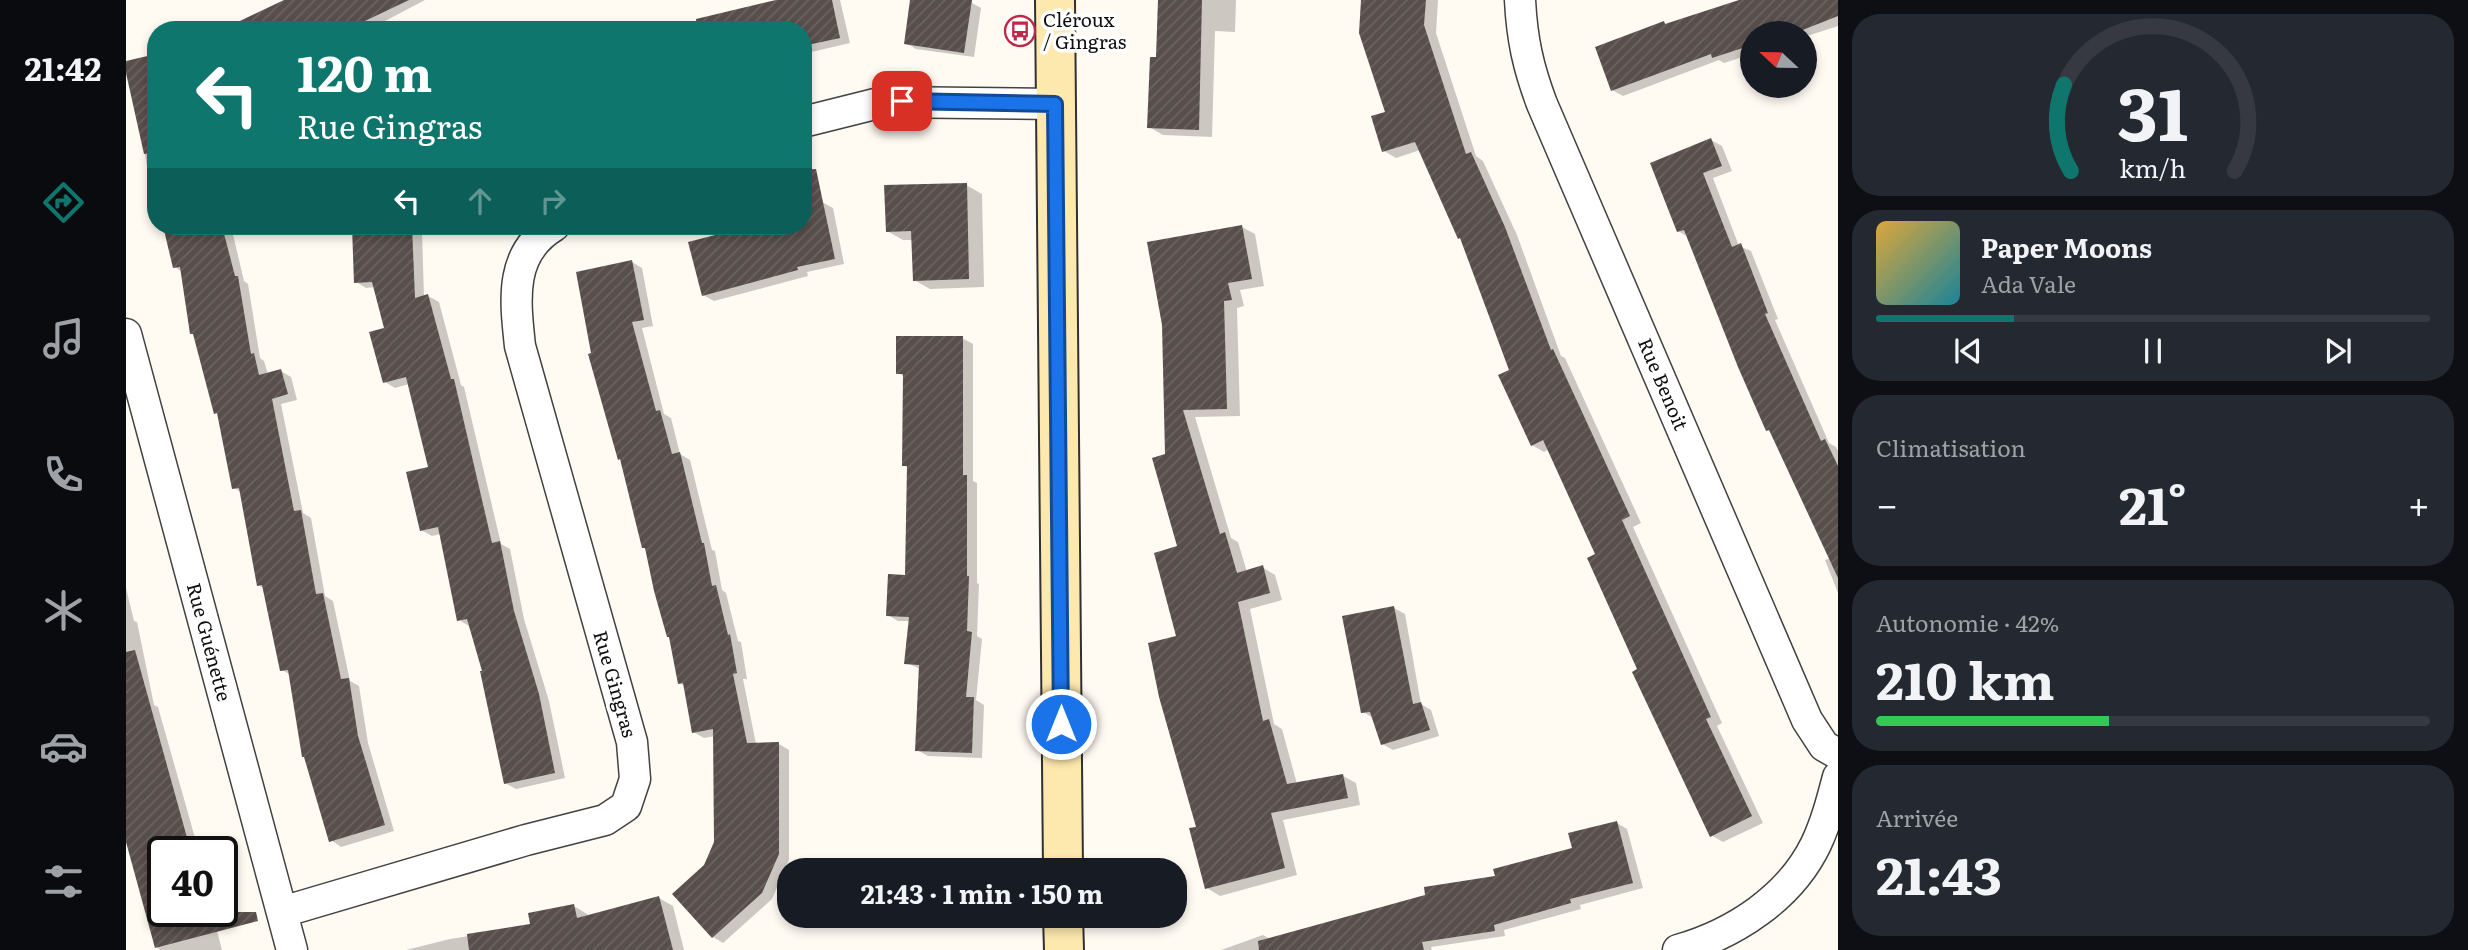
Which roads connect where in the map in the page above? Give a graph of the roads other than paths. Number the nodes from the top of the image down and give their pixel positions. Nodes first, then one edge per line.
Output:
1 (1055, 0) edge
2 (1520, 0) edge
3 (1055, 104) junction
4 (812, 120) edge
5 (538, 235) edge
6 (126, 334) edge
7 (1838, 754) edge
8 (1838, 777) edge
9 (1063, 858) edge
10 (282, 912) junction
11 (1063, 928) edge
12 (292, 950) edge
13 (1064, 950) edge
14 (1678, 950) edge

1 - 3 street
2 - 7 street, Rue Benoit
3 - 4 street
3 - 9 street
5 - 10 street, Rue Gingras
6 - 10 street, Rue Guénette
8 - 14 street
10 - 12 street, Rue Guénette
11 - 13 street

